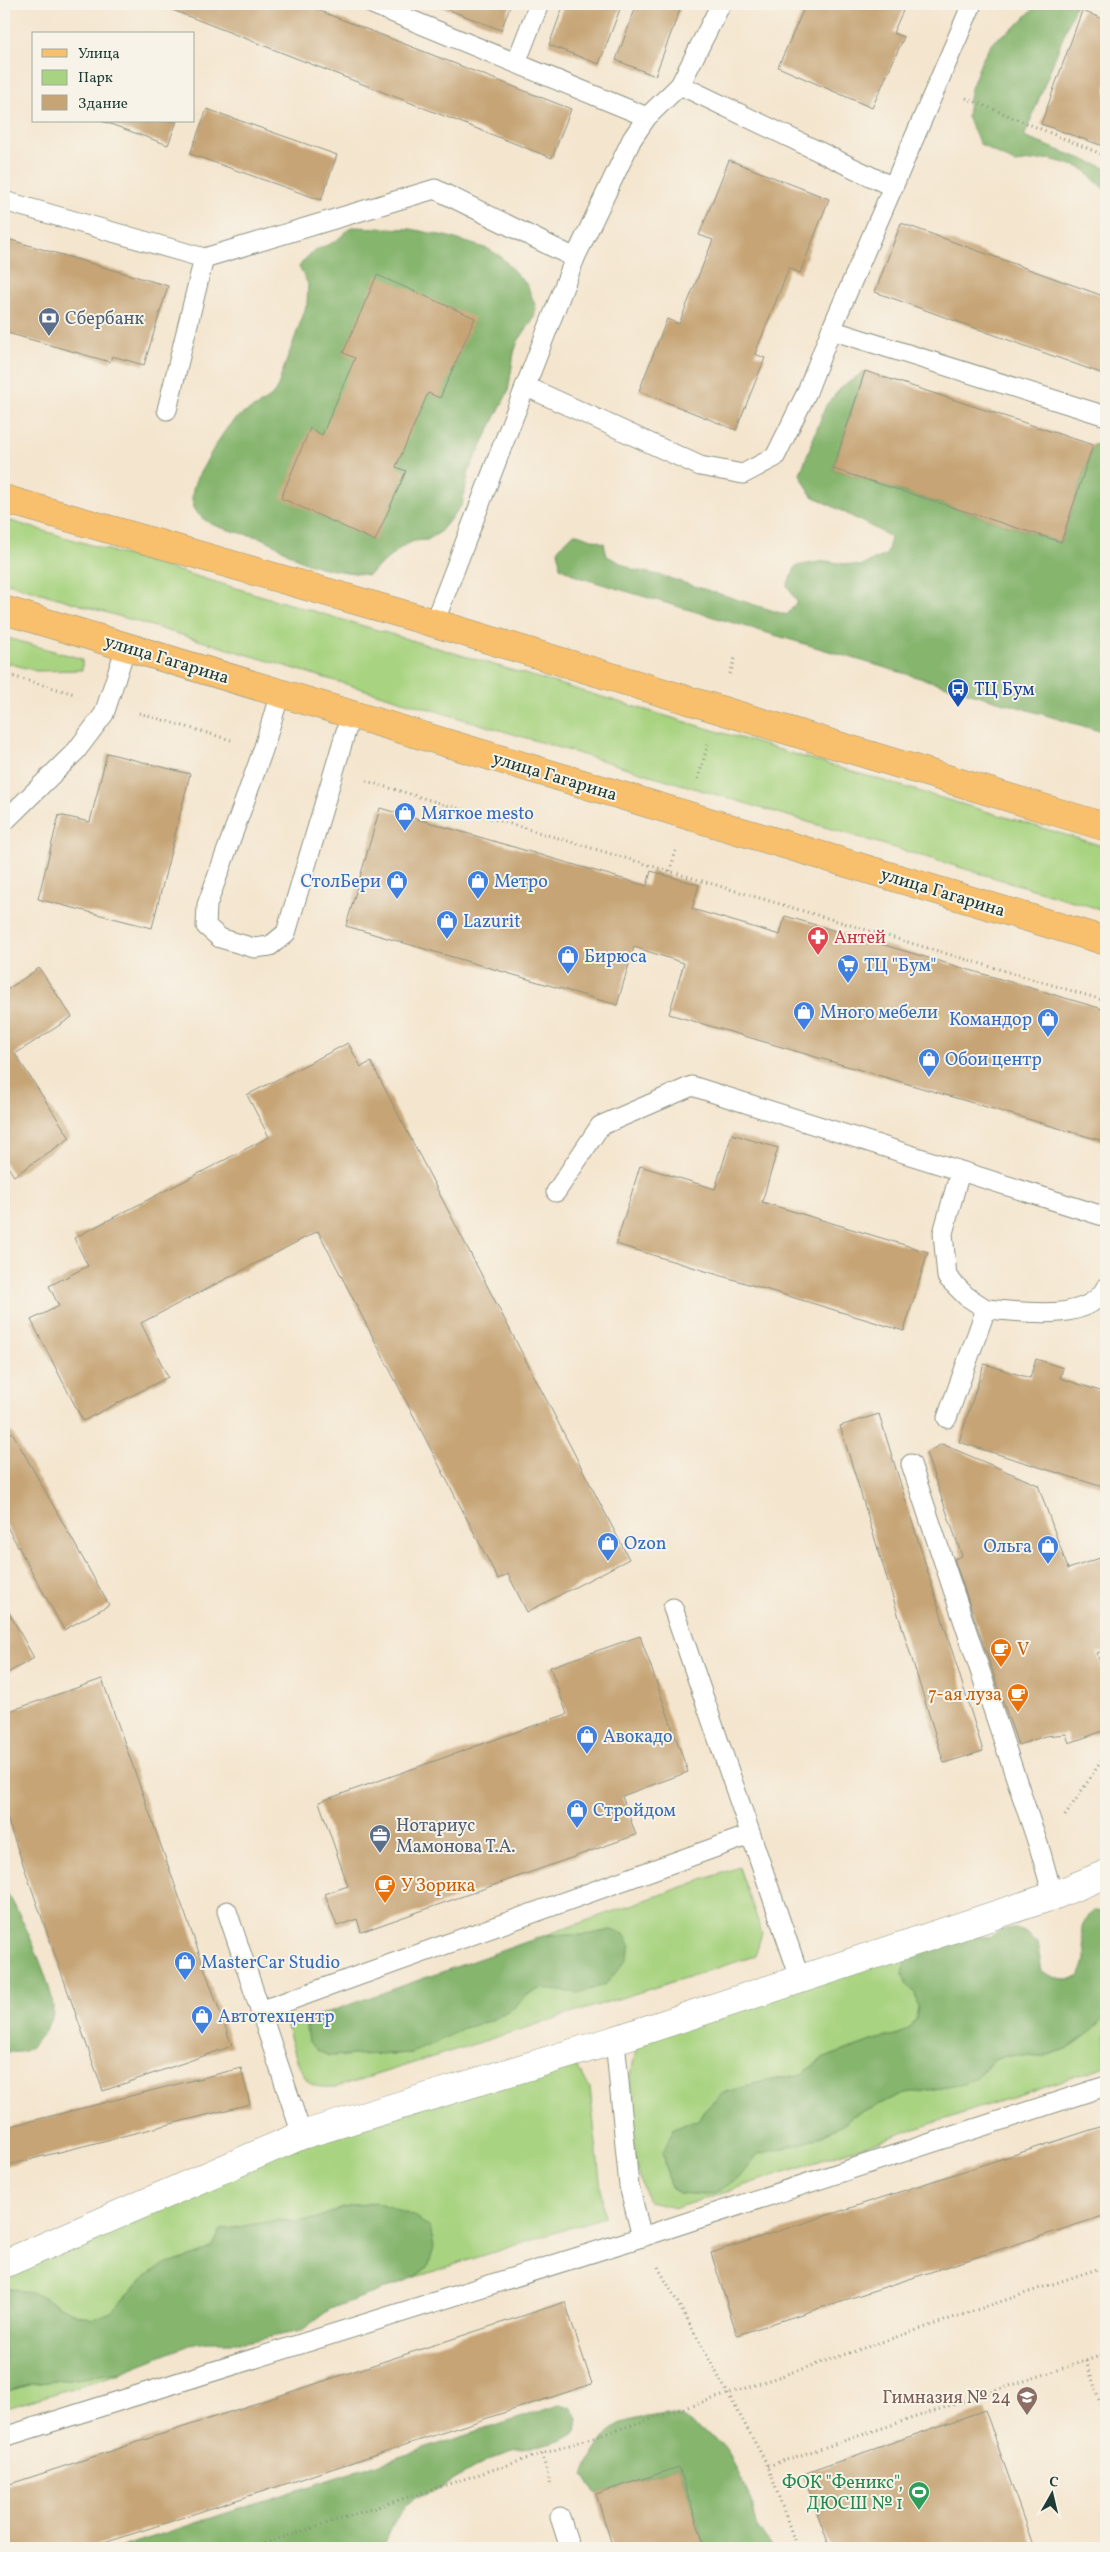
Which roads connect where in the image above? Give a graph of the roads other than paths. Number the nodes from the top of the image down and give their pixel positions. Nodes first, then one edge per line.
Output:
1 (372, 4) edge
2 (539, 4) edge
3 (721, 4) edge
4 (972, 4) edge
5 (516, 63) junction
6 (680, 85) junction
7 (647, 117) junction
8 (893, 187) junction
9 (4, 201) edge
10 (204, 258) junction
11 (575, 258) junction
12 (830, 330) junction
13 (525, 386) junction
14 (166, 410) dead end
15 (1106, 416) edge
16 (4, 499) edge
17 (4, 610) edge
18 (434, 623) junction
19 (126, 647) junction
20 (280, 693) junction
21 (351, 714) junction
22 (4, 822) edge
23 (1106, 827) edge
24 (1106, 941) edge
25 (960, 1172) junction
26 (556, 1192) dead end
27 (1106, 1218) edge
28 (1106, 1287) edge
29 (986, 1309) junction
30 (947, 1418) dead end
31 (911, 1464) dead end
32 (673, 1608) dead end
33 (750, 1835) junction
34 (1106, 1874) edge
35 (1053, 1896) junction
36 (227, 1911) dead end
37 (800, 1978) junction
38 (260, 2011) junction
39 (615, 2040) junction
40 (1106, 2086) edge
41 (302, 2135) junction
42 (642, 2237) junction
43 (4, 2264) edge
44 (4, 2437) edge
45 (560, 2517) dead end
46 (570, 2548) edge

1 - 5 lane
2 - 5 lane
3 - 6 lane
4 - 8 lane
5 - 7 lane
6 - 7 lane
6 - 8 lane
7 - 11 lane
8 - 12 lane
9 - 10 lane
10 - 11 lane
10 - 14 lane
11 - 13 lane
12 - 13 lane
12 - 15 lane
13 - 18 lane
16 - 18 main road
17 - 19 main road, улица Гагарина
18 - 23 main road
19 - 20 main road, улица Гагарина
19 - 22 lane
20 - 21 main road, улица Гагарина
20 - 21 lane
21 - 24 main road, улица Гагарина
25 - 26 lane
25 - 27 lane
25 - 29 lane
28 - 29 lane
29 - 30 lane
31 - 35 lane
32 - 33 lane
33 - 37 lane
33 - 38 lane
34 - 35 street
35 - 37 street
36 - 38 lane
37 - 39 street
38 - 41 lane
39 - 41 street
39 - 42 lane
40 - 42 lane
41 - 43 street
42 - 44 lane
45 - 46 lane

